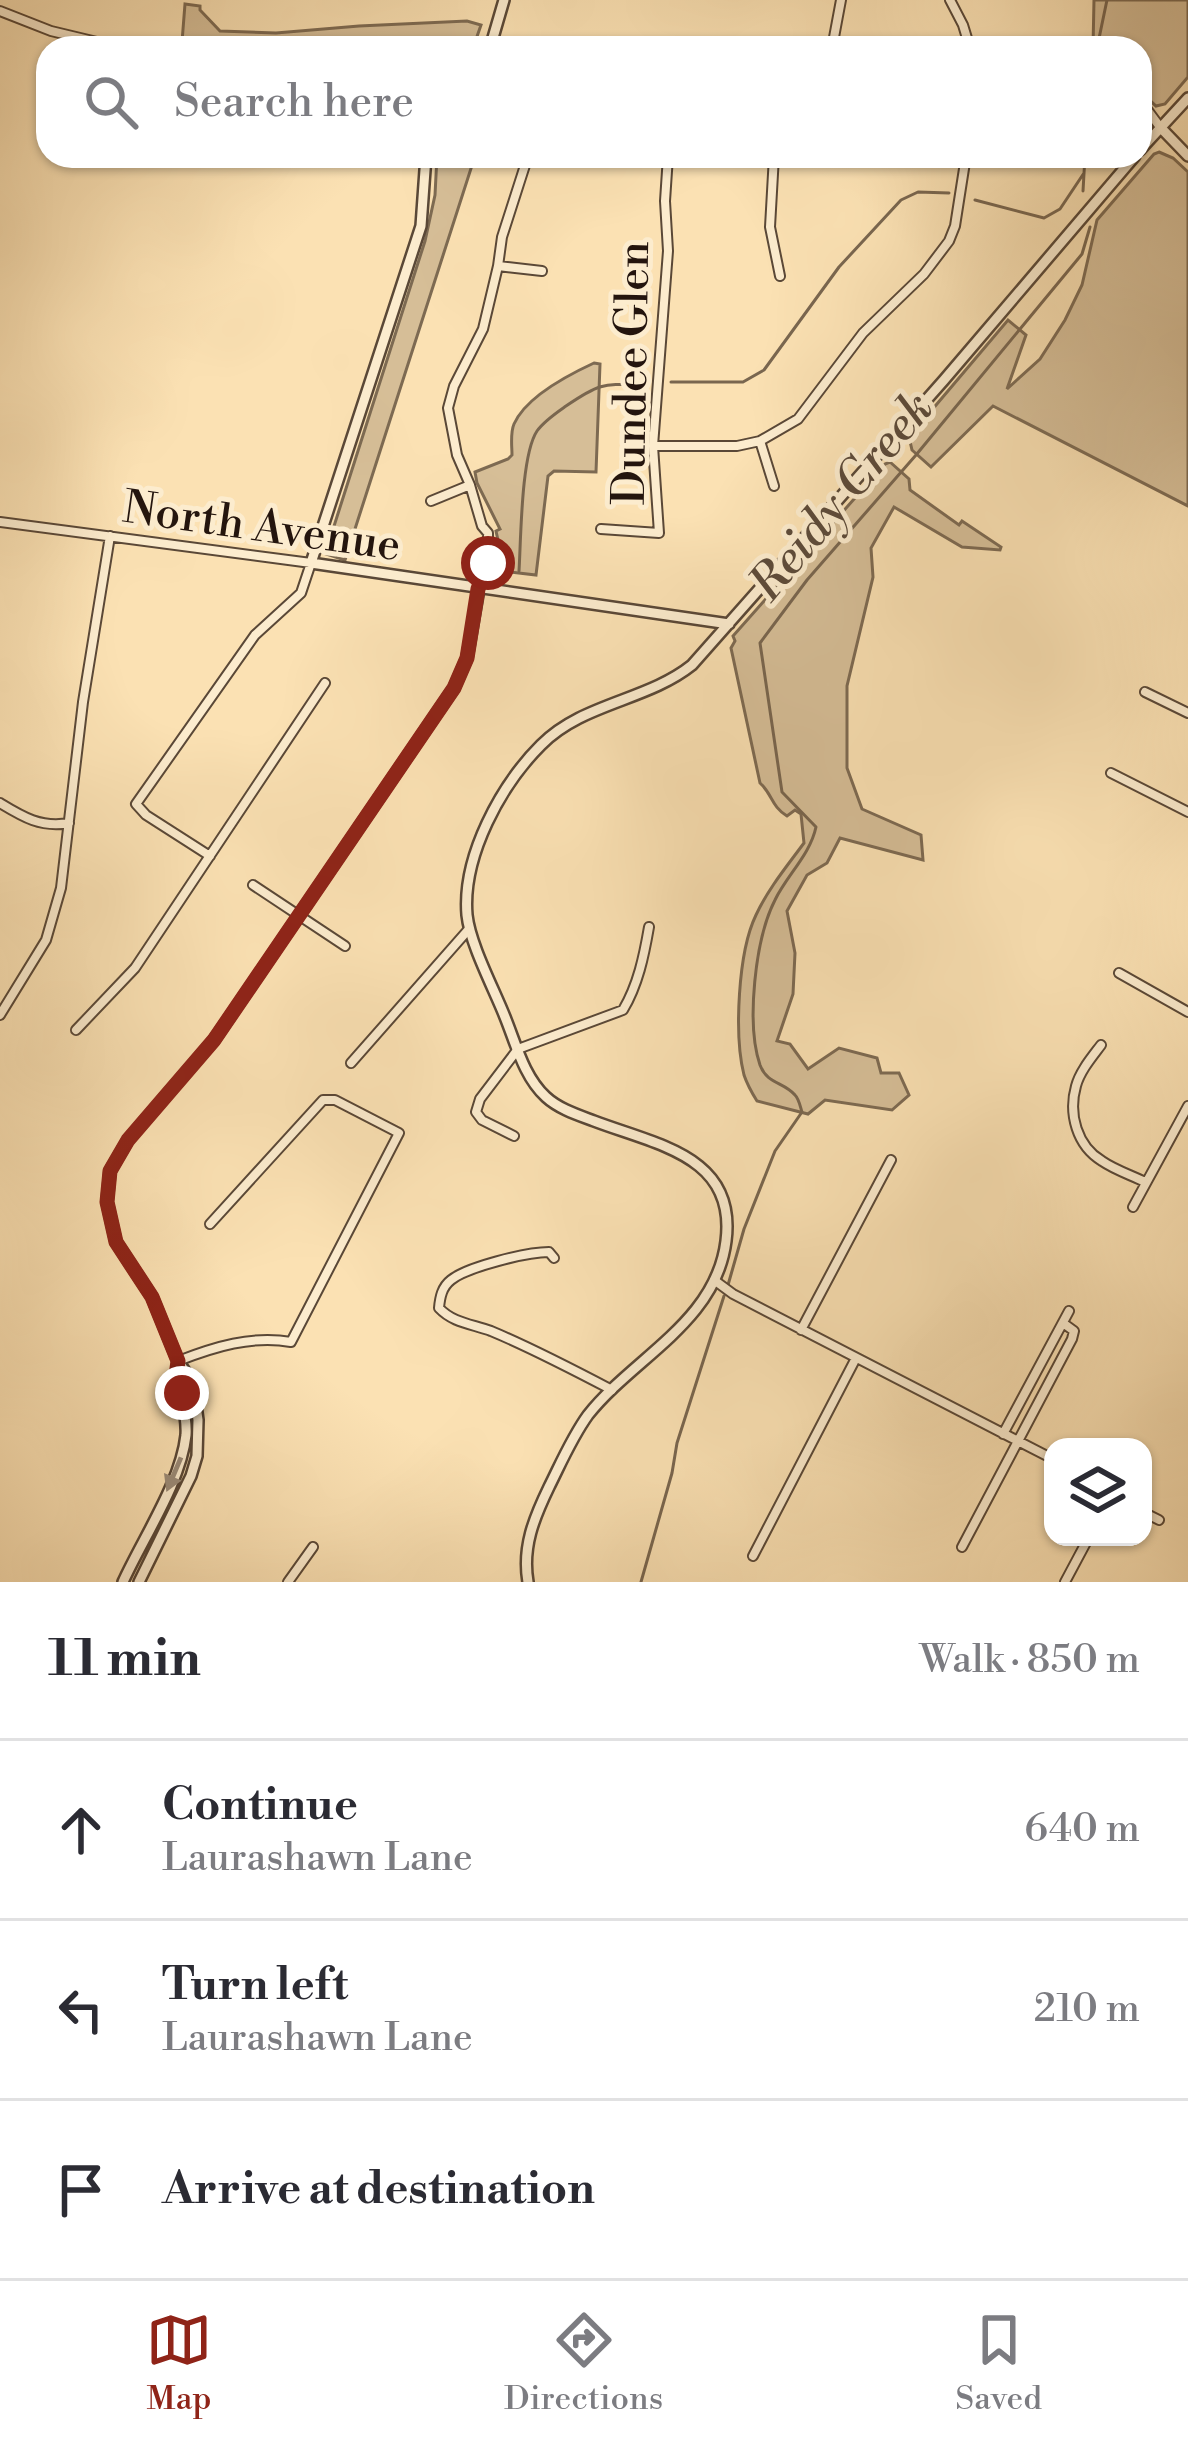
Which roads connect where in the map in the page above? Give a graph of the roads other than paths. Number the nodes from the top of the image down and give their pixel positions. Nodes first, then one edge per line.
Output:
1 (504, 0) edge
2 (841, 0) edge
3 (954, 1) edge
4 (0, 11) edge
5 (72, 36) edge
6 (494, 36) edge
7 (834, 36) edge
8 (966, 36) edge
9 (1188, 98) edge
10 (1152, 116) edge
11 (1152, 122) edge
12 (1160, 127) junction
13 (1152, 136) edge
14 (1188, 156) edge
15 (425, 168) edge
16 (524, 168) edge
17 (667, 168) edge
18 (773, 168) edge
19 (964, 168) edge
20 (1124, 168) edge
21 (498, 266) junction
22 (542, 271) dead end
23 (780, 276) dead end
24 (760, 441) junction
25 (653, 446) junction
26 (470, 485) junction
27 (774, 486) dead end
28 (431, 501) dead end
29 (0, 522) edge
30 (601, 529) dead end
31 (110, 536) junction
32 (484, 545) junction
33 (311, 563) junction
34 (483, 563) junction
35 (478, 589) junction
36 (729, 624) junction
37 (325, 683) dead end
38 (1145, 692) dead end
39 (1188, 713) edge
40 (1112, 773) dead end
41 (0, 803) edge
42 (1188, 812) edge
43 (68, 823) junction
44 (210, 856) junction
45 (254, 885) dead end
46 (298, 914) junction
47 (650, 927) dead end
48 (470, 928) junction
49 (345, 946) dead end
50 (1119, 974) dead end
51 (1188, 1012) edge
52 (0, 1016) edge
53 (76, 1030) dead end
54 (1101, 1045) dead end
55 (518, 1048) junction
56 (351, 1063) dead end
57 (1188, 1106) edge
58 (514, 1136) dead end
59 (891, 1160) dead end
60 (1145, 1182) junction
61 (1133, 1207) dead end
62 (210, 1224) dead end
63 (554, 1258) dead end
64 (714, 1280) junction
65 (1069, 1311) dead end
66 (1063, 1323) junction
67 (801, 1330) junction
68 (856, 1358) junction
69 (178, 1361) junction
70 (613, 1391) junction
71 (1003, 1434) junction
72 (1017, 1442) junction
73 (1044, 1455) edge
74 (1152, 1516) edge
75 (1159, 1520) dead end
76 (1083, 1546) edge
77 (313, 1547) dead end
78 (962, 1547) dead end
79 (753, 1556) dead end
80 (123, 1582) edge
81 (139, 1582) edge
82 (288, 1582) edge
83 (528, 1582) edge
84 (1065, 1582) edge

1 - 6 street
2 - 7 street
3 - 8 street
4 - 5 street
9 - 12 street
10 - 12 street
11 - 12 street
12 - 13 street
12 - 14 street
15 - 33 street
16 - 21 street
17 - 25 street, Dundee Glen
18 - 23 street
19 - 24 street
20 - 36 street
21 - 22 street
21 - 26 street
24 - 25 street
24 - 27 street
25 - 30 street, Dundee Glen
26 - 28 street
26 - 32 street
29 - 31 street, North Avenue
31 - 33 street, North Avenue
31 - 43 street
32 - 34 street
32 - 34 street
33 - 35 street, North Avenue
33 - 44 street
34 - 35 street
35 - 36 street, North Avenue
35 - 46 street
36 - 48 street
37 - 44 street
38 - 39 street
40 - 42 street
41 - 43 street
43 - 52 street
44 - 53 street
45 - 46 street
46 - 49 street
46 - 69 street
47 - 55 street
48 - 55 street
48 - 56 street
50 - 51 street
54 - 60 street
55 - 58 street
55 - 64 street
57 - 60 street
59 - 67 street
60 - 61 street
62 - 69 street
63 - 70 street
64 - 67 street
64 - 70 street
65 - 66 street
66 - 71 street
66 - 72 street
67 - 68 street
68 - 71 street
68 - 79 street
69 -> 80 street
69 - 81 street
70 - 83 street
71 - 72 street
72 - 73 street
72 - 78 street
74 - 75 street
76 - 84 street
77 - 82 street

